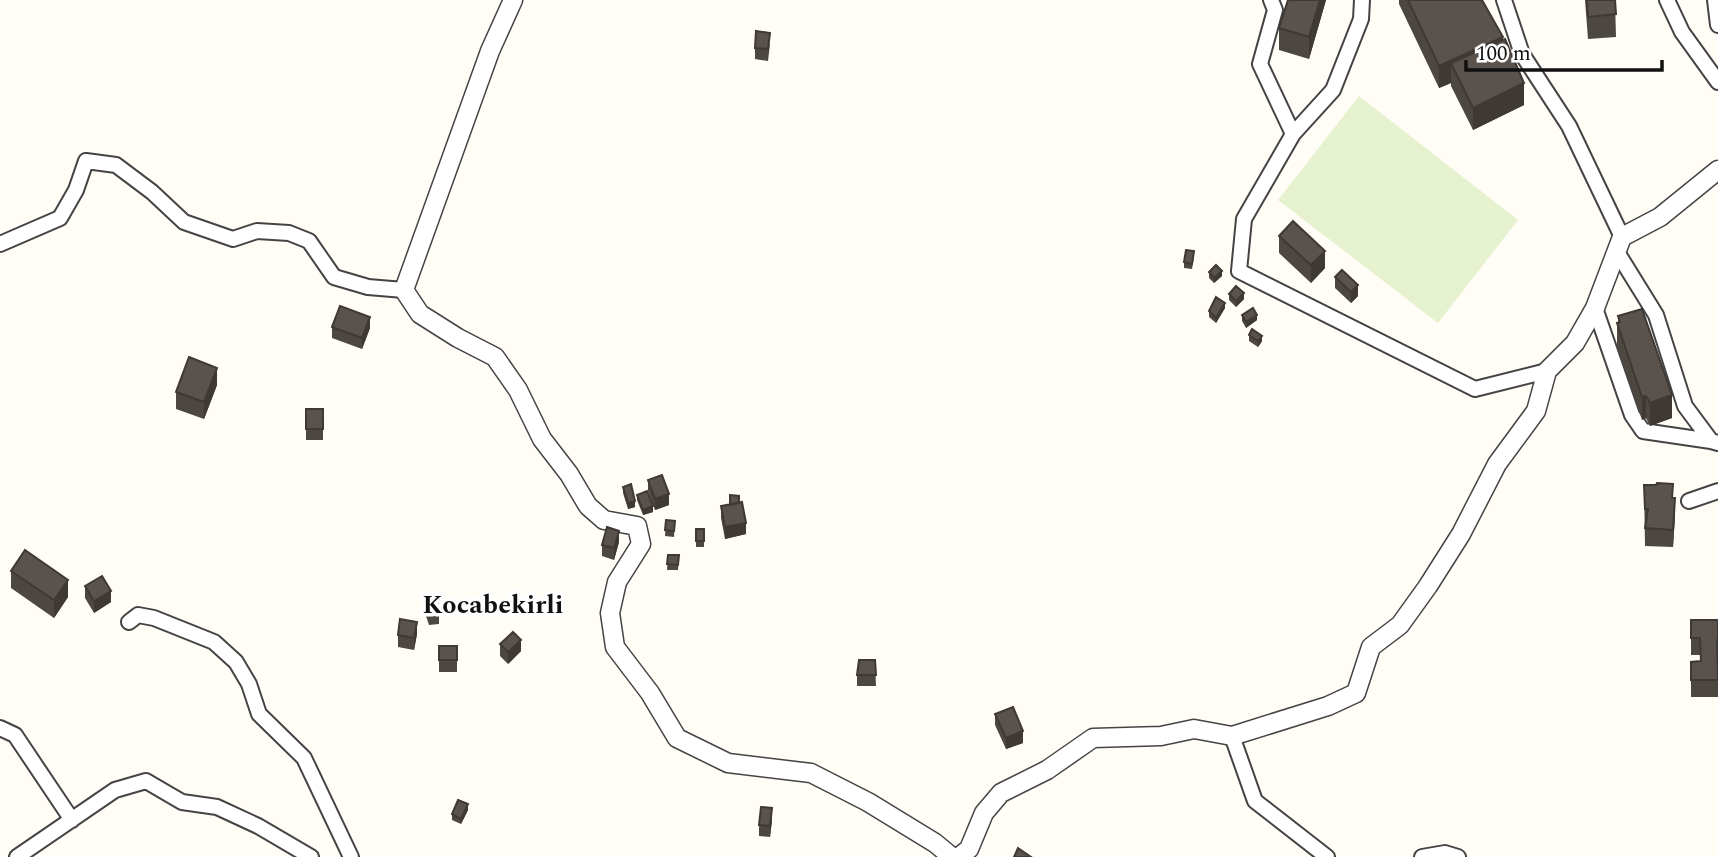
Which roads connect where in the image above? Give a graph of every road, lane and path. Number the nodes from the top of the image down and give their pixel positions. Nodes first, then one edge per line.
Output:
1 (513, 0) edge
2 (1271, 0) edge
3 (1362, 0) edge
4 (1503, 0) edge
5 (1667, 0) edge
6 (1715, 0) edge
7 (1718, 25) edge
8 (1718, 82) edge
9 (1293, 134) junction
10 (1718, 170) edge
11 (0, 244) edge
12 (1619, 245) junction
13 (404, 290) junction
14 (1595, 308) junction
15 (1548, 371) junction
16 (1715, 442) edge
17 (1718, 491) edge
18 (1689, 501) dead end
19 (129, 622) dead end
20 (0, 728) edge
21 (1232, 736) junction
22 (72, 820) junction
23 (17, 857) edge
24 (311, 857) edge
25 (351, 857) edge
26 (951, 857) edge
27 (959, 857) edge
28 (1326, 857) edge
29 (1422, 857) edge
30 (1458, 857) edge

1 - 13 street
2 - 9 street
3 - 9 street
4 - 12 street
5 - 8 street
6 - 7 street
9 - 15 street
10 - 12 street
11 - 13 street
12 - 14 street
12 - 16 street
13 - 26 street
14 - 15 street
14 - 16 street
15 - 21 street
17 - 18 street
19 - 25 street
20 - 22 street
21 - 27 street
21 - 28 street
22 - 23 street
22 - 24 street
29 - 30 street

